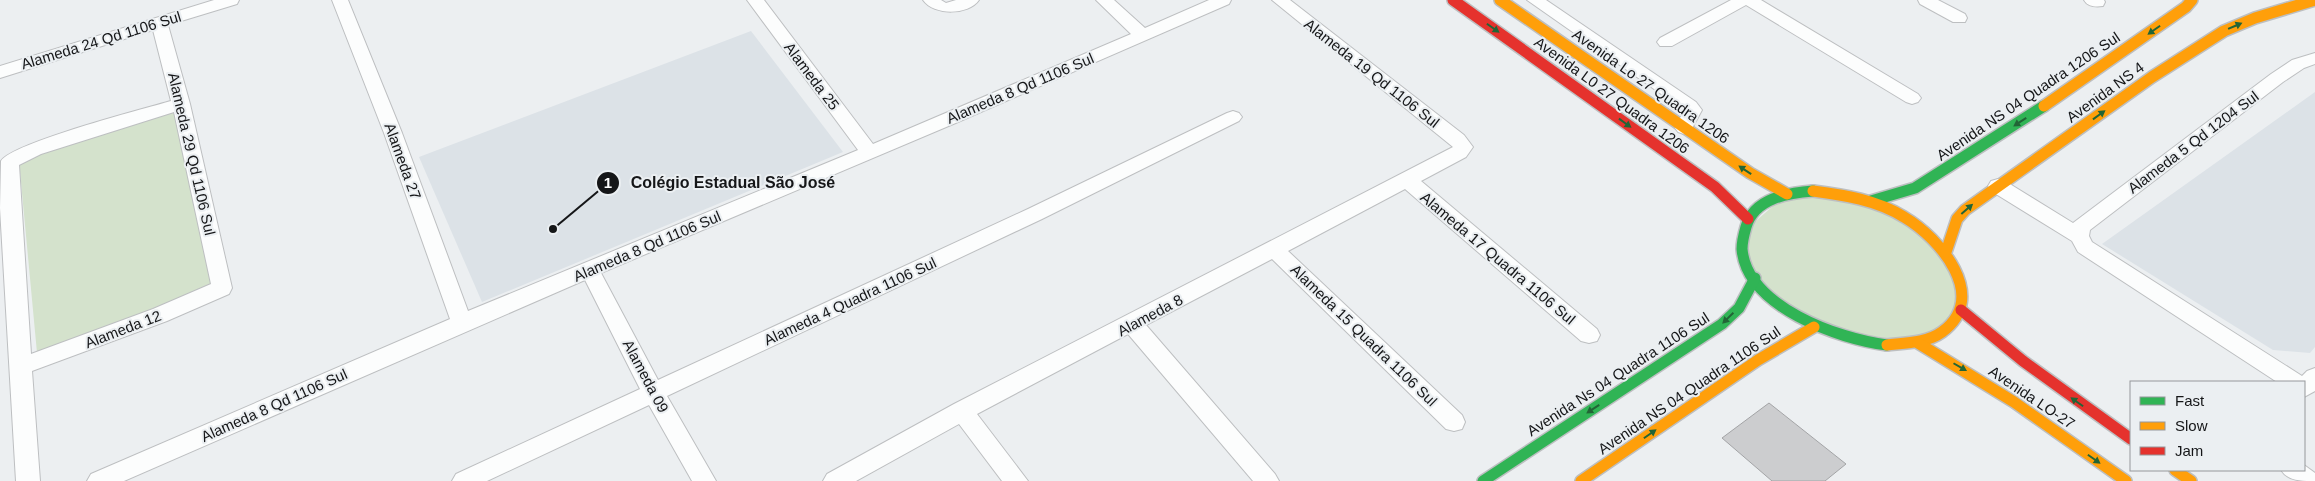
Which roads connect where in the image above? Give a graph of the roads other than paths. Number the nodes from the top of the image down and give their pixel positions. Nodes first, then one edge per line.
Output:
1 (231, 0) edge
2 (340, 0) edge
3 (755, 0) edge
4 (971, 0) edge
5 (1104, 0) edge
6 (1223, 0) edge
7 (1280, 0) edge
8 (1453, 0) edge
9 (1500, 0) edge
10 (1535, 0) edge
11 (1743, 0) edge
12 (1749, 0) edge
13 (1926, 0) edge
14 (2192, 0) edge
15 (2315, 0) edge
16 (937, 4) edge
17 (1959, 18) dead end
18 (159, 22) junction
19 (1143, 35) junction
20 (1666, 42) dead end
21 (2315, 58) edge
22 (0, 72) edge
23 (1912, 98) dead end
24 (181, 104) junction
25 (1233, 116) dead end
26 (1684, 128) junction
27 (1464, 148) joint
28 (869, 152) junction
29 (1407, 180) junction
30 (1998, 186) junction
31 (1787, 194) junction
32 (1871, 201) junction
33 (1748, 219) junction
34 (2079, 236) junction
35 (1274, 249) junction
36 (1946, 252) junction
37 (6, 261) edge
38 (590, 270) junction
39 (1755, 278) junction
40 (222, 288) joint
41 (1961, 310) junction
42 (462, 323) junction
43 (1132, 324) junction
44 (1814, 327) junction
45 (1589, 335) dead end
46 (1918, 343) junction
47 (22, 366) junction
48 (2315, 377) edge
49 (2292, 381) edge
50 (2305, 387) edge
51 (653, 392) junction
52 (962, 411) junction
53 (1454, 422) dead end
54 (2130, 438) edge
55 (2176, 471) edge
56 (2294, 471) edge
57 (28, 481) edge
58 (99, 481) edge
59 (464, 481) edge
60 (704, 481) edge
61 (834, 481) edge
62 (1016, 481) edge
63 (1267, 481) edge
64 (1483, 481) edge
65 (1581, 481) edge
66 (2126, 481) edge
67 (2191, 481) edge
68 (2308, 481) edge

1 - 18 street, Alameda 24 Qd 1106 Sul
2 - 42 street, Alameda 27
3 - 28 street, Alameda 25
4 - 16 street
5 - 19 street
6 - 19 street, Alameda 8 Qd 1106 Sul
7 - 27 street, Alameda 19 Qd 1106 Sul
8 -> 33 street, Avenida L0 27 Quadra 1206
9 - 26 street, Avenida Lo 27 Quadra 1206
10 - 26 street
11 - 20 street
12 - 23 street
13 - 17 street
14 -> 32 street, Avenida NS 04 Quadra 1206 Sul
30 -> 15 street, Avenida NS 4
18 - 22 street, Alameda 24 Qd 1106 Sul
18 - 24 street, Alameda 29 Qd 1106 Sul
19 - 28 street, Alameda 8 Qd 1106 Sul
21 - 34 street, Alameda 5 Qd 1204 Sul
24 - 37 street
24 - 40 street, Alameda 29 Qd 1106 Sul
25 - 51 street, Alameda 4 Quadra 1106 Sul
31 -> 26 street, Avenida Lo 27 Quadra 1206
27 - 29 street, Alameda 8
28 - 38 street, Alameda 8 Qd 1106 Sul
29 - 35 street, Alameda 8
29 - 45 street, Alameda 17 Quadra 1106 Sul
30 - 34 street
36 -> 30 street, Avenida NS 4
31 - 32 street
31 - 33 street
32 - 36 street
33 - 39 street
34 - 49 street
35 - 43 street, Alameda 8
35 - 53 street, Alameda 15 Quadra 1106 Sul
36 - 41 street
37 - 47 street
38 - 42 street, Alameda 8 Qd 1106 Sul
38 - 51 street, Alameda 09
39 - 44 street
39 -> 64 street, Avenida Ns 04 Quadra 1106 Sul
40 - 47 street, Alameda 12
41 - 46 street
54 -> 41 street, Avenida LO-27
42 - 58 street, Alameda 8 Qd 1106 Sul
43 - 52 street, Alameda 8
43 - 63 street
44 - 46 street
65 -> 44 street, Avenida NS 04 Quadra 1106 Sul
46 -> 66 street, Avenida LO-27
47 - 57 street
48 - 50 street
51 - 59 street, Alameda 4 Quadra 1106 Sul
51 - 60 street, Alameda 09
52 - 61 street, Alameda 8
52 - 62 street
55 - 67 street
56 - 68 street

